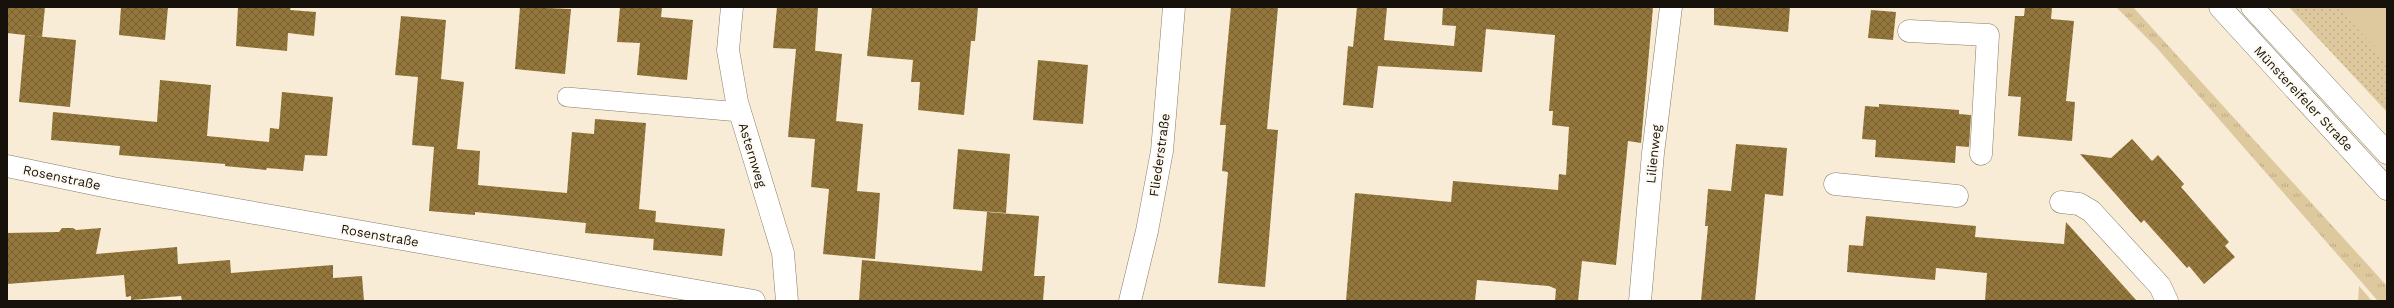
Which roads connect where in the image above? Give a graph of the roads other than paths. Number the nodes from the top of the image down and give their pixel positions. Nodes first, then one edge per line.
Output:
1 (732, 7) edge
2 (1174, 7) edge
3 (1671, 7) edge
4 (2220, 7) edge
5 (2252, 7) edge
6 (1910, 31) dead end
7 (567, 97) dead end
8 (740, 112) junction
9 (2387, 153) edge
10 (1981, 154) dead end
11 (7, 166) edge
12 (1835, 184) dead end
13 (2387, 189) edge
14 (1957, 196) dead end
15 (2061, 202) dead end
16 (754, 301) edge
17 (787, 301) edge
18 (1130, 301) edge
19 (1640, 301) edge
20 (2168, 301) edge

1 - 8 street, Asternweg
2 - 18 street, Fliederstraße
3 - 19 street, Lilienweg
4 - 13 street, Münstereifeler Straße
5 - 9 street, Münstereifeler Straße
6 - 10 street
7 - 8 lane
8 - 17 street, Asternweg
11 - 16 street, Rosenstraße
12 - 14 street
15 - 20 street

